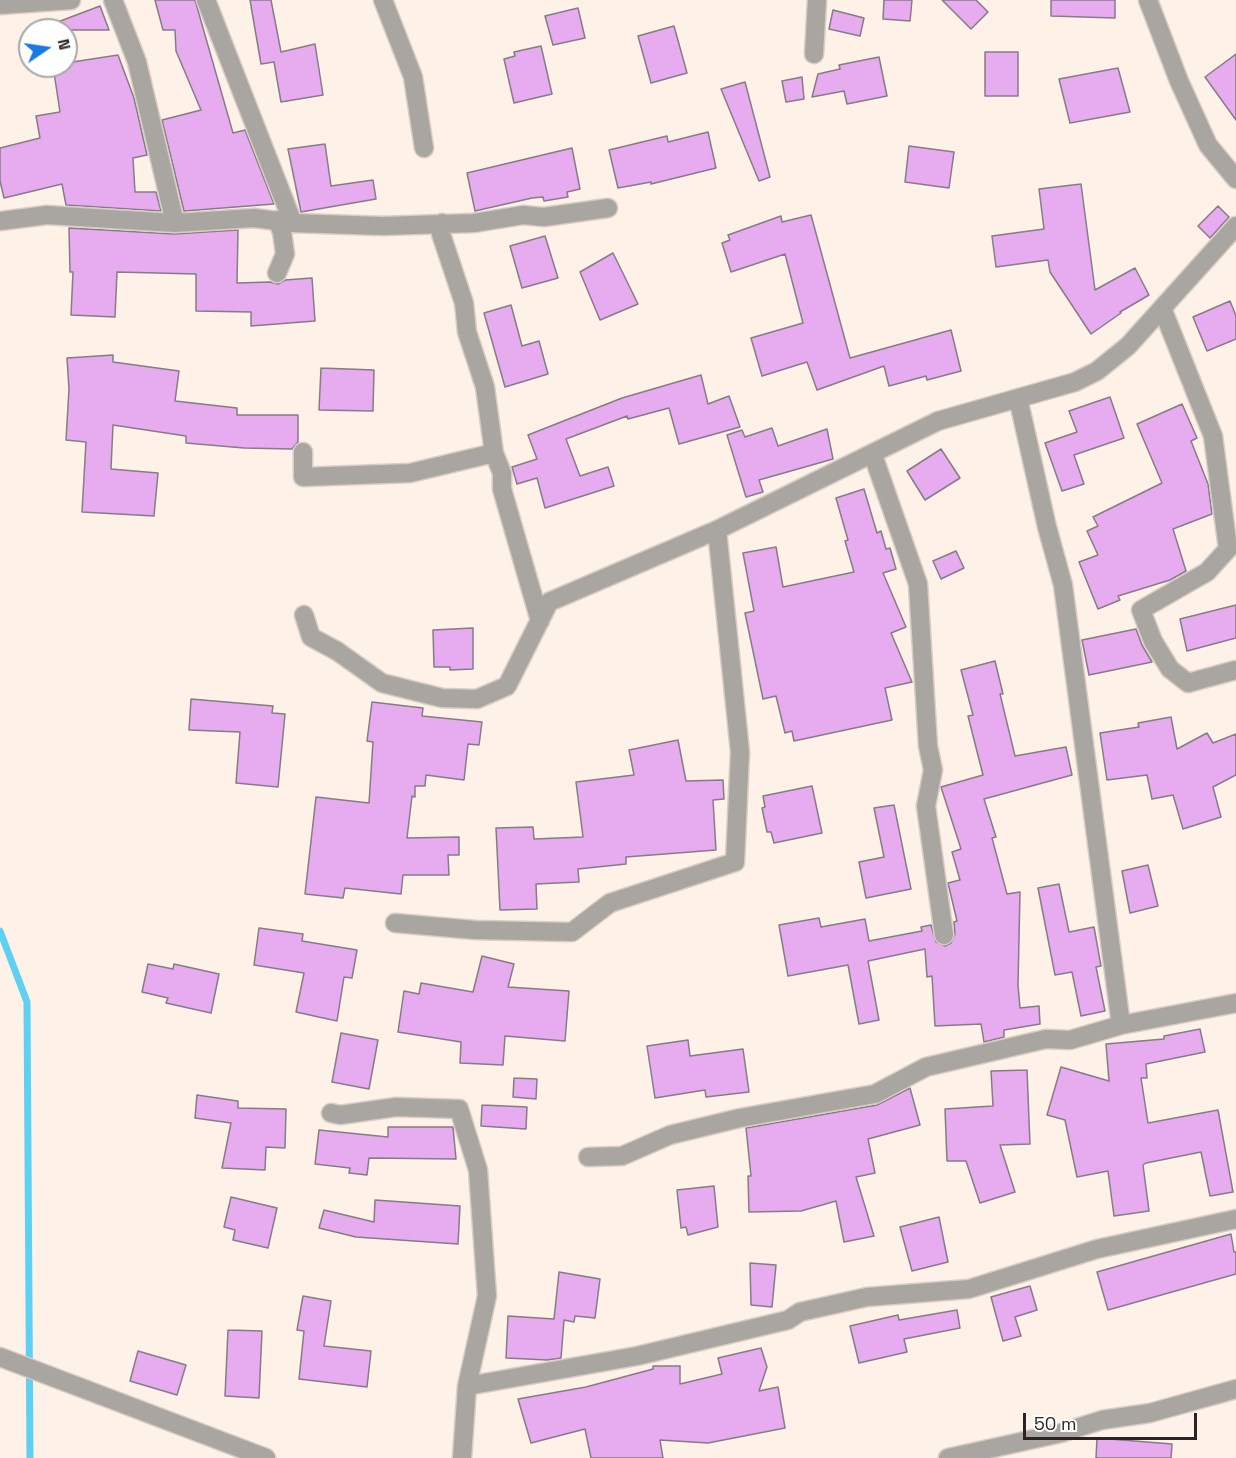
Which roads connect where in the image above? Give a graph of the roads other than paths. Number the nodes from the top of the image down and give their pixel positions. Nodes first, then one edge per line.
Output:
1 (71, 0) edge
2 (113, 0) edge
3 (206, 0) edge
4 (383, 0) edge
5 (817, 0) edge
6 (1148, 0) edge
7 (0, 4) edge
8 (814, 54) dead end
9 (424, 148) dead end
10 (1236, 179) edge
11 (608, 208) dead end
12 (0, 221) edge
13 (285, 221) junction
14 (175, 223) junction
15 (442, 223) junction
16 (1236, 226) edge
17 (277, 273) dead end
18 (1162, 308) junction
19 (1018, 398) junction
20 (303, 453) dead end
21 (494, 453) junction
22 (873, 455) junction
23 (717, 530) junction
24 (304, 615) dead end
25 (540, 621) junction
26 (1236, 670) edge
27 (395, 923) dead end
28 (944, 935) dead end
29 (1236, 1003) edge
30 (1121, 1025) junction
31 (331, 1113) dead end
32 (588, 1157) dead end
33 (1236, 1219) edge
34 (0, 1357) edge
35 (467, 1386) junction
36 (1236, 1389) edge
37 (266, 1458) edge
38 (462, 1458) edge
39 (948, 1458) edge

1 - 7 street
2 - 14 street
3 - 13 street
4 - 9 street
5 - 8 street
6 - 10 street
11 - 15 street
12 - 14 street
13 - 14 street
13 - 15 street
13 - 17 street
15 - 21 street
16 - 18 street
18 - 19 street
18 - 26 street
19 - 22 street
19 - 30 street
20 - 21 street
21 - 25 street
22 - 23 street
22 - 28 street
23 - 25 street
23 - 27 street
24 - 25 street
29 - 30 street
30 - 32 street
31 - 35 street
33 - 35 street
34 - 37 street
35 - 38 street
36 - 39 street

